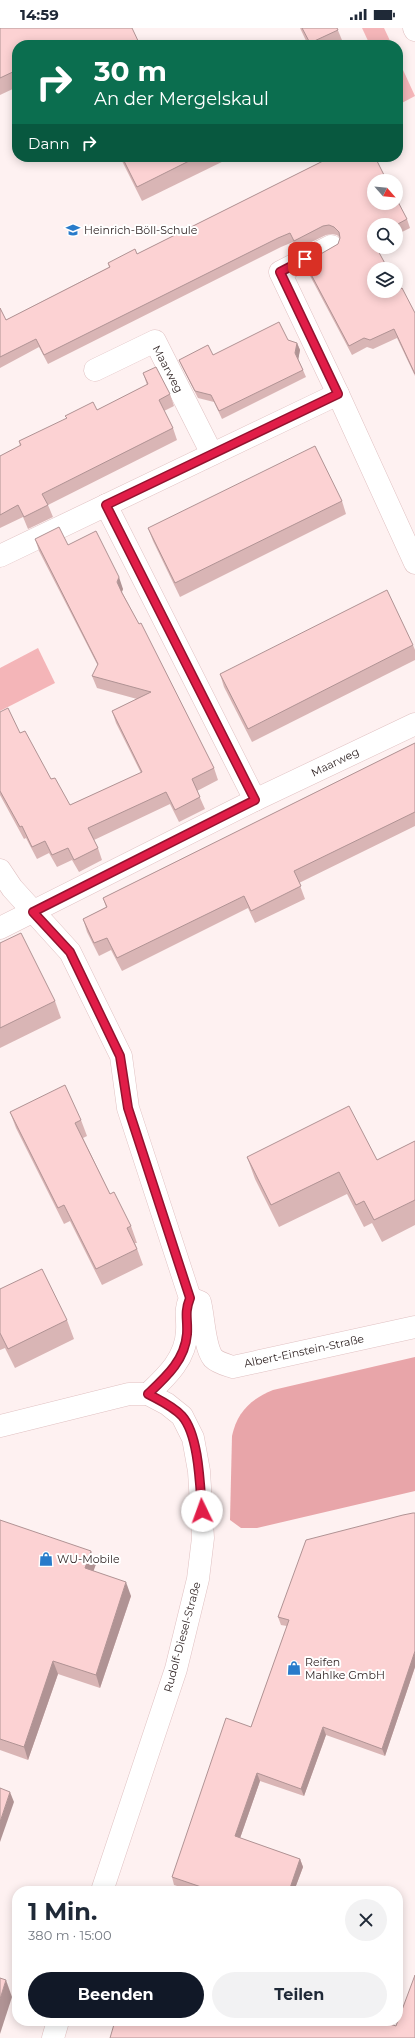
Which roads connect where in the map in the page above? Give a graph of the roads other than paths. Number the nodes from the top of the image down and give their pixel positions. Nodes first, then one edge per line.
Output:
1 (331, 246) edge
2 (95, 370) dead end
3 (338, 394) junction
4 (212, 454) junction
5 (106, 505) junction
6 (0, 556) edge
7 (415, 563) edge
8 (415, 724) edge
9 (255, 800) junction
10 (0, 870) edge
11 (33, 912) junction
12 (0, 928) edge
13 (190, 1298) junction
14 (415, 1327) edge
15 (148, 1394) junction
16 (0, 1426) edge
17 (104, 1886) edge
18 (57, 2026) edge
19 (53, 2038) edge

1 - 3 street
2 - 4 street, Maarweg
3 - 4 street
3 - 7 street
4 - 5 street
5 - 6 street
5 - 9 street
8 - 9 street, Maarweg
9 - 11 street, Maarweg
10 - 11 street
11 - 12 street, Maarweg
11 - 13 street
13 - 14 street, Albert-Einstein-Straße
13 - 15 street
15 - 16 street, Rudolf-Diesel-Straße
15 - 17 street, Rudolf-Diesel-Straße
18 - 19 street

